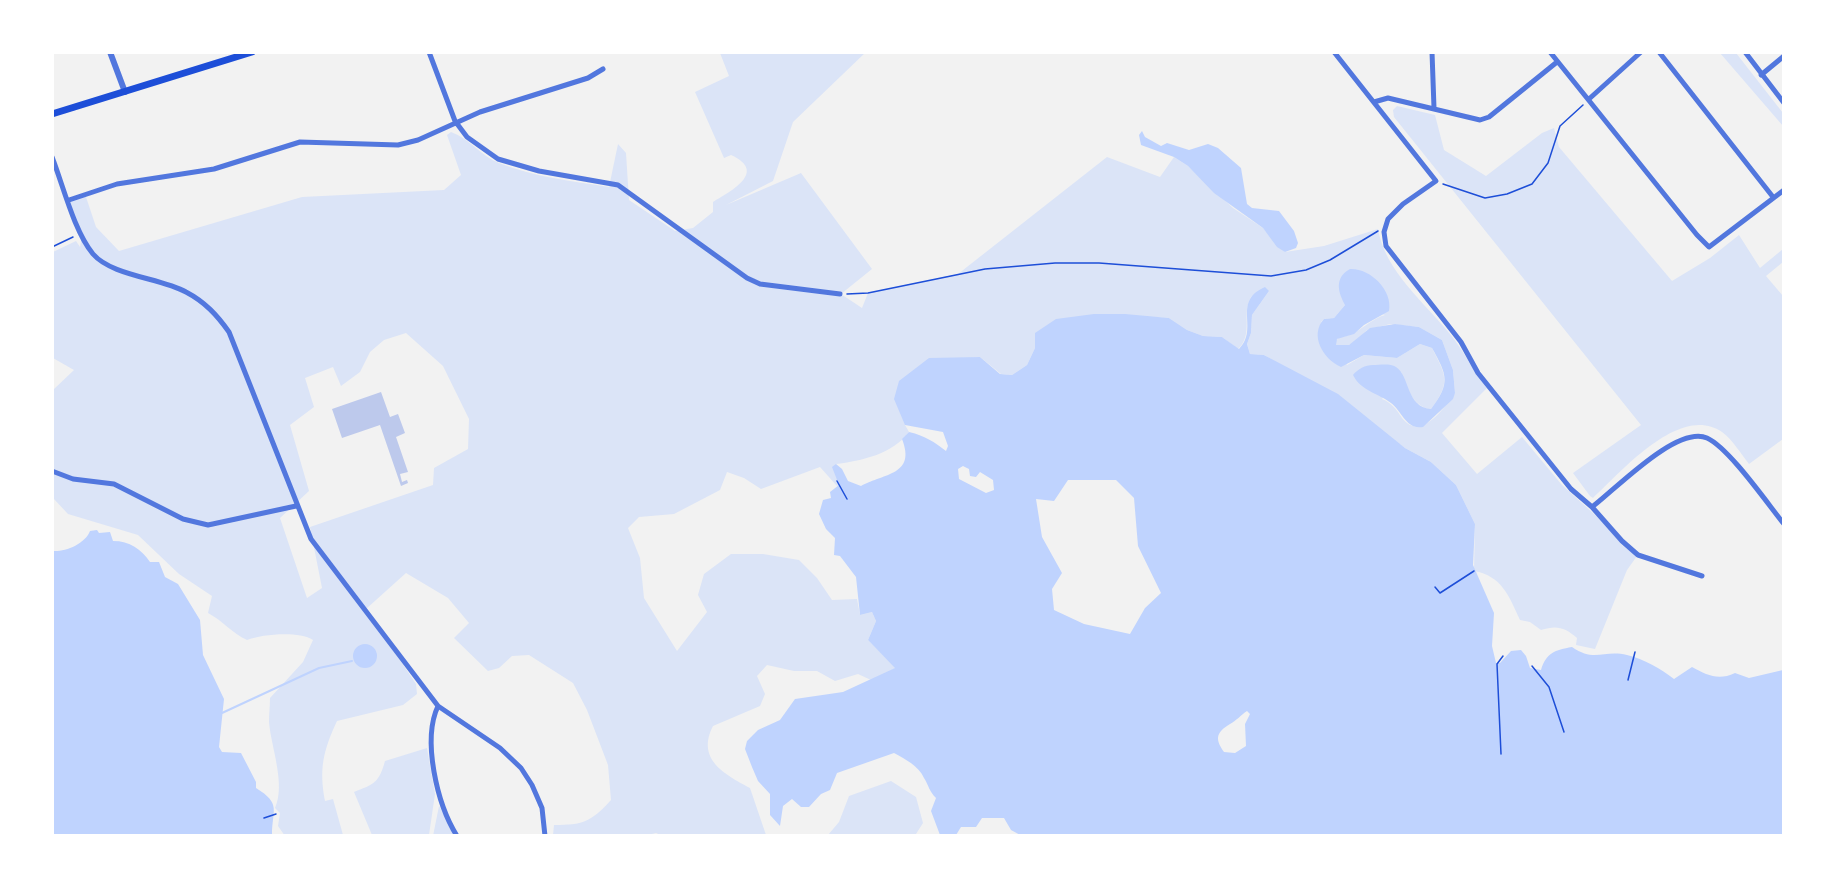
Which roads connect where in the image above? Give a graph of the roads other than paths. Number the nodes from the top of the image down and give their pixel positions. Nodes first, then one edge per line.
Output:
1 (110, 52) edge
2 (252, 52) edge
3 (429, 52) edge
4 (1334, 52) edge
5 (1432, 52) edge
6 (1550, 52) edge
7 (1641, 52) edge
8 (1659, 52) edge
9 (1744, 52) edge
10 (1784, 56) edge
11 (1557, 62) junction
12 (603, 69) dead end
13 (1761, 75) junction
14 (125, 92) junction
15 (1589, 99) junction
16 (1374, 102) junction
17 (1784, 103) edge
18 (1434, 108) junction
19 (52, 114) edge
20 (455, 121) junction
21 (52, 157) edge
22 (1784, 190) edge
23 (1773, 197) junction
24 (69, 200) junction
25 (840, 294) road end
26 (52, 471) edge
27 (296, 506) junction
28 (1592, 507) junction
29 (1784, 524) edge
30 (1702, 576) dead end
31 (438, 706) junction
32 (457, 836) edge
33 (544, 836) edge

1 - 14 street
2 - 14 main road
3 - 20 street
4 - 16 street
5 - 18 street
6 - 11 street
7 - 15 street
8 - 23 street
9 - 13 street
10 - 13 street
11 - 15 street
11 - 18 street
12 - 20 street
13 - 17 street
14 - 19 main road
15 - 23 street
16 - 18 street
16 - 28 street
20 - 24 street
20 - 25 street
21 - 24 street
22 - 23 street
24 - 27 street
26 - 27 street
27 - 31 street
28 - 29 street
28 - 30 street
31 - 32 street
31 - 33 street

